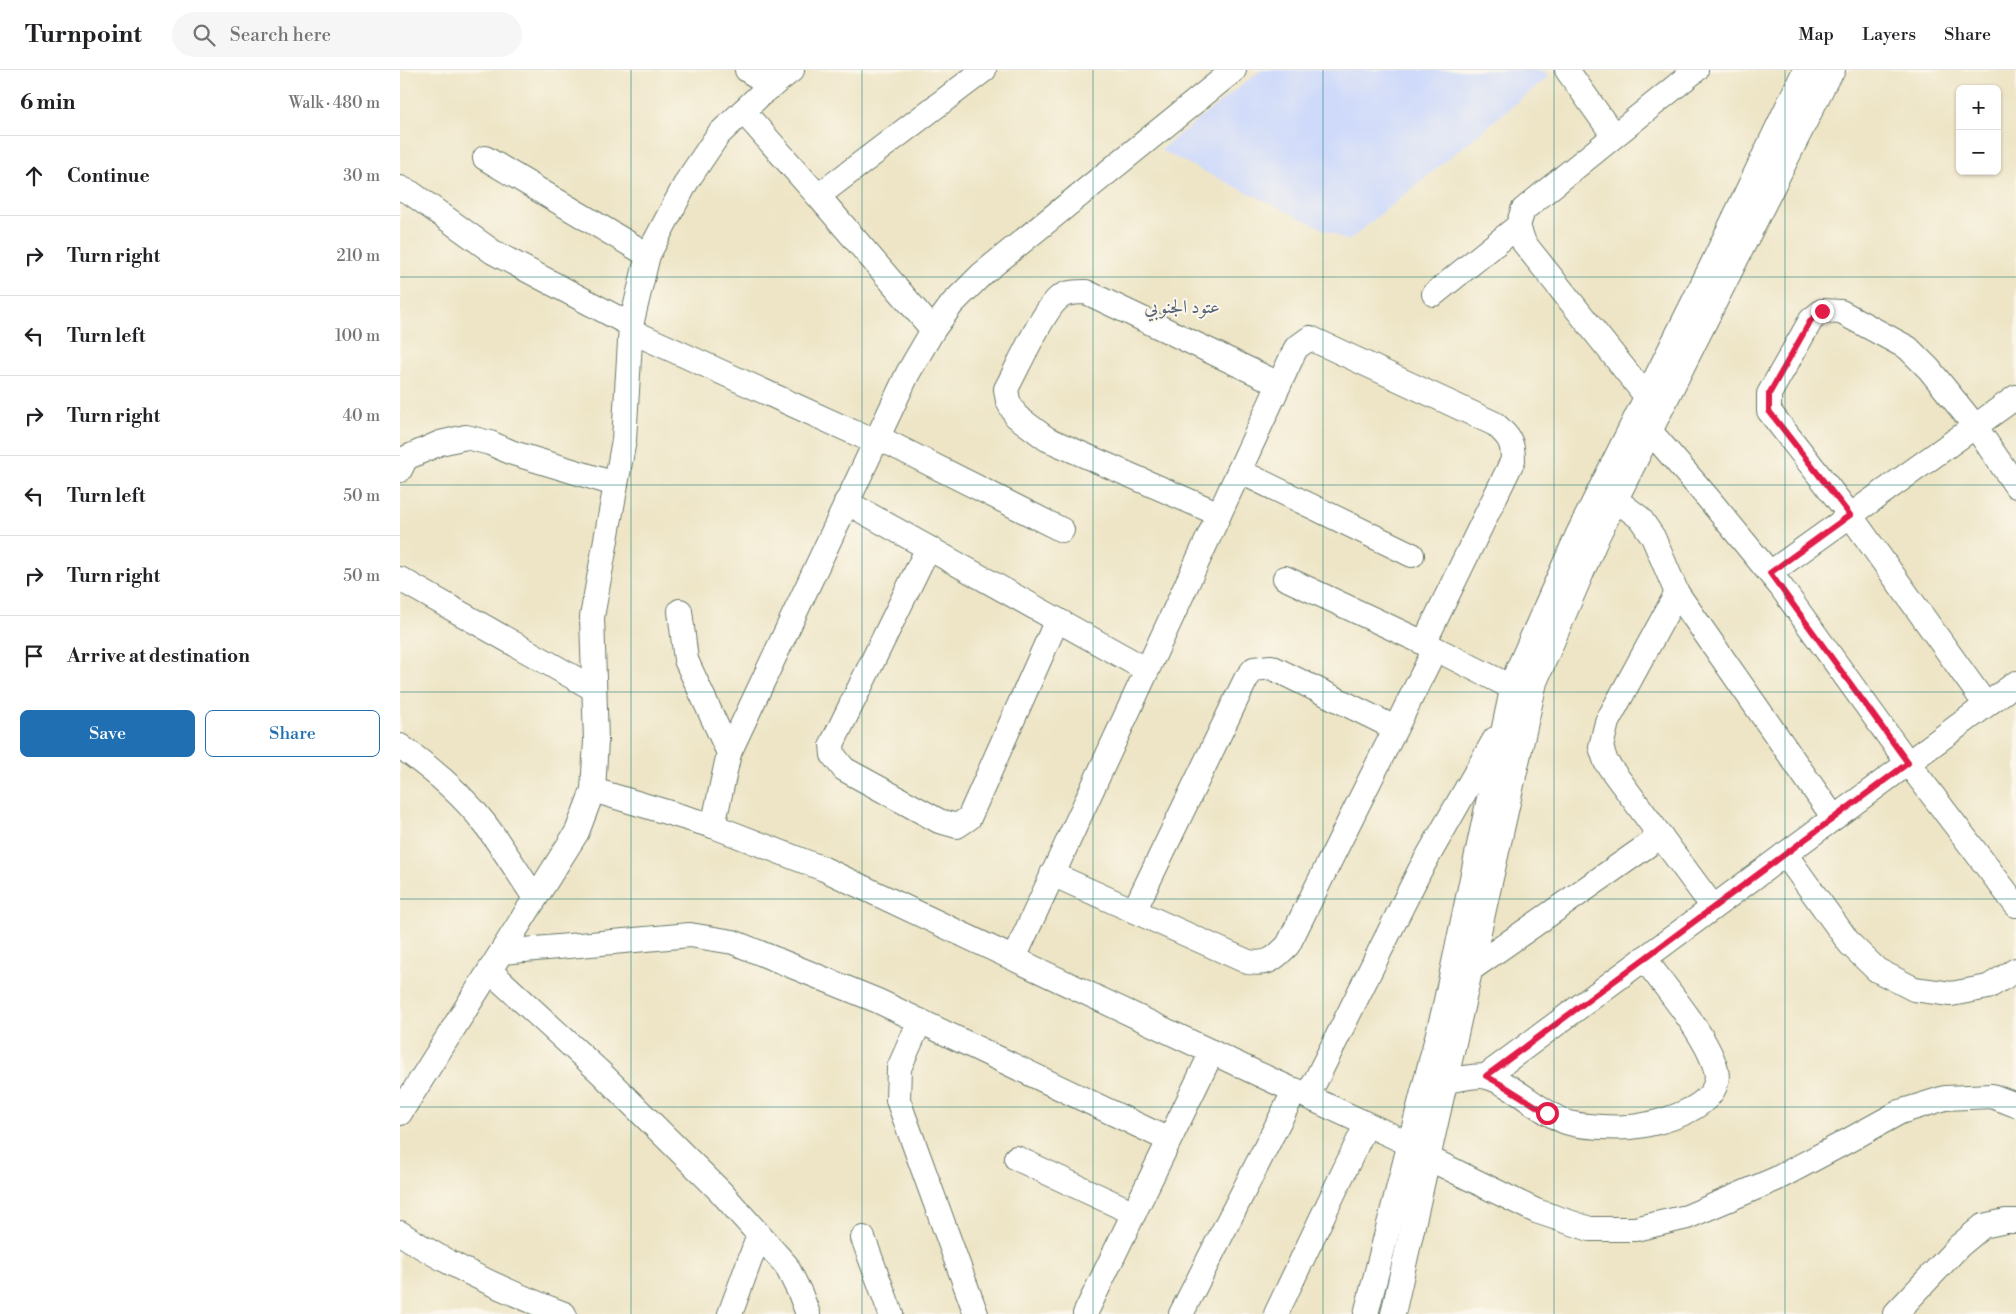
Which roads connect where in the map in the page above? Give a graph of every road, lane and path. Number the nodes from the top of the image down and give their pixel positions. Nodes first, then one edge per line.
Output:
1 (747, 70) edge
2 (792, 70) edge
3 (984, 70) edge
4 (1234, 70) edge
5 (1567, 70) edge
6 (1696, 70) edge
7 (1805, 70) edge
8 (1833, 70) edge
9 (772, 86) junction
10 (743, 112) junction
11 (1614, 136) junction
12 (485, 158) dead end
13 (400, 188) edge
14 (818, 196) junction
15 (1518, 226) junction
16 (648, 256) junction
17 (1434, 294) dead end
18 (631, 328) junction
19 (933, 330) junction
20 (1279, 384) junction
21 (1646, 396) junction
22 (2016, 397) edge
23 (1975, 426) junction
24 (1650, 432) junction
25 (876, 440) junction
26 (400, 470) edge
27 (1239, 471) junction
28 (616, 484) junction
29 (2016, 486) edge
30 (1615, 499) junction
31 (846, 502) junction
32 (1219, 514) junction
33 (1850, 515) junction
34 (1062, 530) dead end
35 (928, 548) junction
36 (1412, 555) dead end
37 (1770, 573) junction
38 (1285, 578) dead end
39 (400, 579) edge
40 (1677, 593) junction
41 (680, 610) dead end
42 (1057, 620) junction
43 (1429, 646) junction
44 (1147, 670) junction
45 (2016, 683) edge
46 (1513, 688) junction
47 (594, 689) junction
48 (1986, 705) junction
49 (1506, 721) junction
50 (1395, 728) junction
51 (400, 746) edge
52 (728, 753) junction
53 (1908, 763) junction
54 (593, 790) junction
55 (1834, 818) junction
56 (713, 826) junction
57 (1660, 836) junction
58 (1784, 854) junction
59 (1052, 874) junction
60 (535, 898) junction
61 (2016, 905) edge
62 (1713, 907) junction
63 (1134, 911) junction
64 (1014, 958) junction
65 (1644, 958) junction
66 (496, 961) junction
67 (1470, 969) junction
68 (2016, 970) edge
69 (920, 1021) junction
70 (1212, 1052) junction
71 (1486, 1076) junction
72 (1445, 1081) junction
73 (1302, 1093) junction
74 (2016, 1104) edge
75 (400, 1113) edge
76 (1366, 1124) junction
77 (1169, 1140) junction
78 (1422, 1152) junction
79 (1016, 1158) dead end
80 (1134, 1213) junction
81 (2016, 1221) edge
82 (400, 1233) edge
83 (759, 1235) junction
84 (864, 1238) dead end
85 (564, 1314) edge
86 (730, 1314) edge
87 (808, 1314) edge
88 (890, 1314) edge
89 (976, 1314) edge
90 (1084, 1314) edge
91 (1181, 1314) edge
92 (1276, 1314) edge
93 (1366, 1314) edge
94 (1393, 1314) edge
95 (1895, 1314) edge

1 - 9 street
2 - 9 street
3 - 14 street
4 - 19 street
5 - 11 street
6 - 11 street
7 - 21 street
8 - 24 street
9 - 10 street
10 - 14 street
10 - 16 street
11 - 15 street
12 - 16 street
13 - 18 street
14 - 19 street
15 - 17 street
15 - 21 street
16 - 18 street
18 - 25 street
18 - 28 street
19 - 25 street
20 - 27 street
20 - 32 street
20 - 43 street
21 - 46 street
22 - 23 street
23 - 29 street
23 - 33 street
23 - 33 street
24 - 30 street
24 - 37 street
25 - 31 street
25 - 34 street
26 - 28 street
27 - 32 street
27 - 36 street
28 - 47 street
30 - 40 street
30 - 67 street
31 - 35 street
31 - 52 street
32 - 44 street
33 - 37 street
33 - 48 street
35 - 42 street
35 - 42 street
37 - 53 street
38 - 43 street
39 - 47 street
40 - 55 street
40 - 57 street
41 - 52 street
42 - 44 street
43 - 46 street
43 - 50 street
44 - 59 street
45 - 48 street
46 - 49 street
47 - 54 street
48 - 53 street
49 - 73 street
49 - 78 street
50 - 63 street
50 - 63 street
51 - 60 street
52 - 56 street
53 - 55 street
53 - 61 street
54 - 56 street
54 - 60 street
55 - 58 street
56 - 64 street
57 - 62 street
57 - 67 street
58 - 62 street
58 - 68 street
59 - 63 street
59 - 64 street
60 - 66 street
62 - 65 street
64 - 70 street
65 - 71 street
65 - 71 street
66 - 69 street
66 - 75 street
66 - 83 street
67 - 72 street
69 - 77 street
69 - 89 street
70 - 73 street
70 - 77 street
71 - 72 street
72 - 78 street
73 - 76 street
73 - 91 street
74 - 78 street
76 - 78 street
76 - 92 street
77 - 80 street
78 - 93 street
78 - 94 street
79 - 80 street
80 - 90 street
81 - 95 street
82 - 85 street
83 - 86 street
83 - 87 street
84 - 88 street

